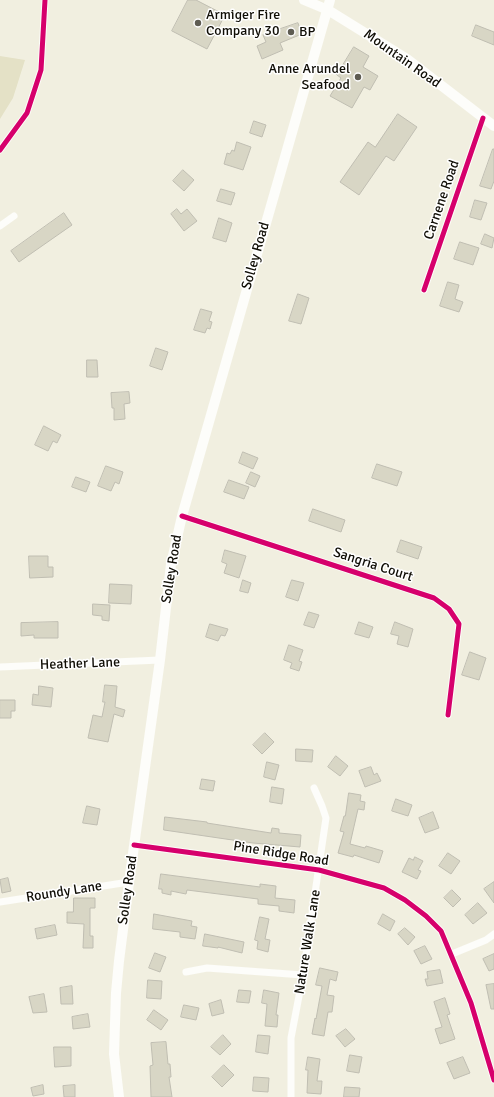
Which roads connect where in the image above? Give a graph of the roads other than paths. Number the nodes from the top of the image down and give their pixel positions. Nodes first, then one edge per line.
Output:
1 (45, 0) edge
2 (304, 0) edge
3 (329, 5) edge
4 (483, 118) junction
5 (494, 126) edge
6 (0, 150) edge
7 (14, 216) dead end
8 (0, 226) edge
9 (424, 290) dead end
10 (182, 516) junction
11 (160, 660) junction
12 (0, 667) edge
13 (448, 715) dead end
14 (314, 788) dead end
15 (134, 845) junction
16 (319, 870) junction
17 (129, 882) junction
18 (0, 902) edge
19 (494, 934) edge
20 (452, 954) junction
21 (186, 972) dead end
22 (303, 975) junction
23 (493, 1076) edge
24 (119, 1097) edge
25 (291, 1097) edge

1 - 6 street
2 - 3 main road, Mountain Road
3 - 4 main road, Mountain Road
3 - 10 main road, Solley Road
4 - 5 main road, Mountain Road
4 - 9 street, Carnene Road
7 - 8 street
10 - 11 main road, Solley Road
10 - 13 street, Sangria Court
11 - 12 street, Heather Lane
11 - 15 main road, Solley Road
14 - 16 street, Nature Walk Lane
15 - 16 street, Pine Ridge Road
15 - 17 main road, Solley Road
16 - 20 street, Pine Ridge Road
16 - 22 street, Nature Walk Lane
17 - 18 street, Roundy Lane
17 - 24 main road, Solley Road
19 - 20 street
20 - 23 street, Pine Ridge Road
21 - 22 street
22 - 25 street, Nature Walk Lane

